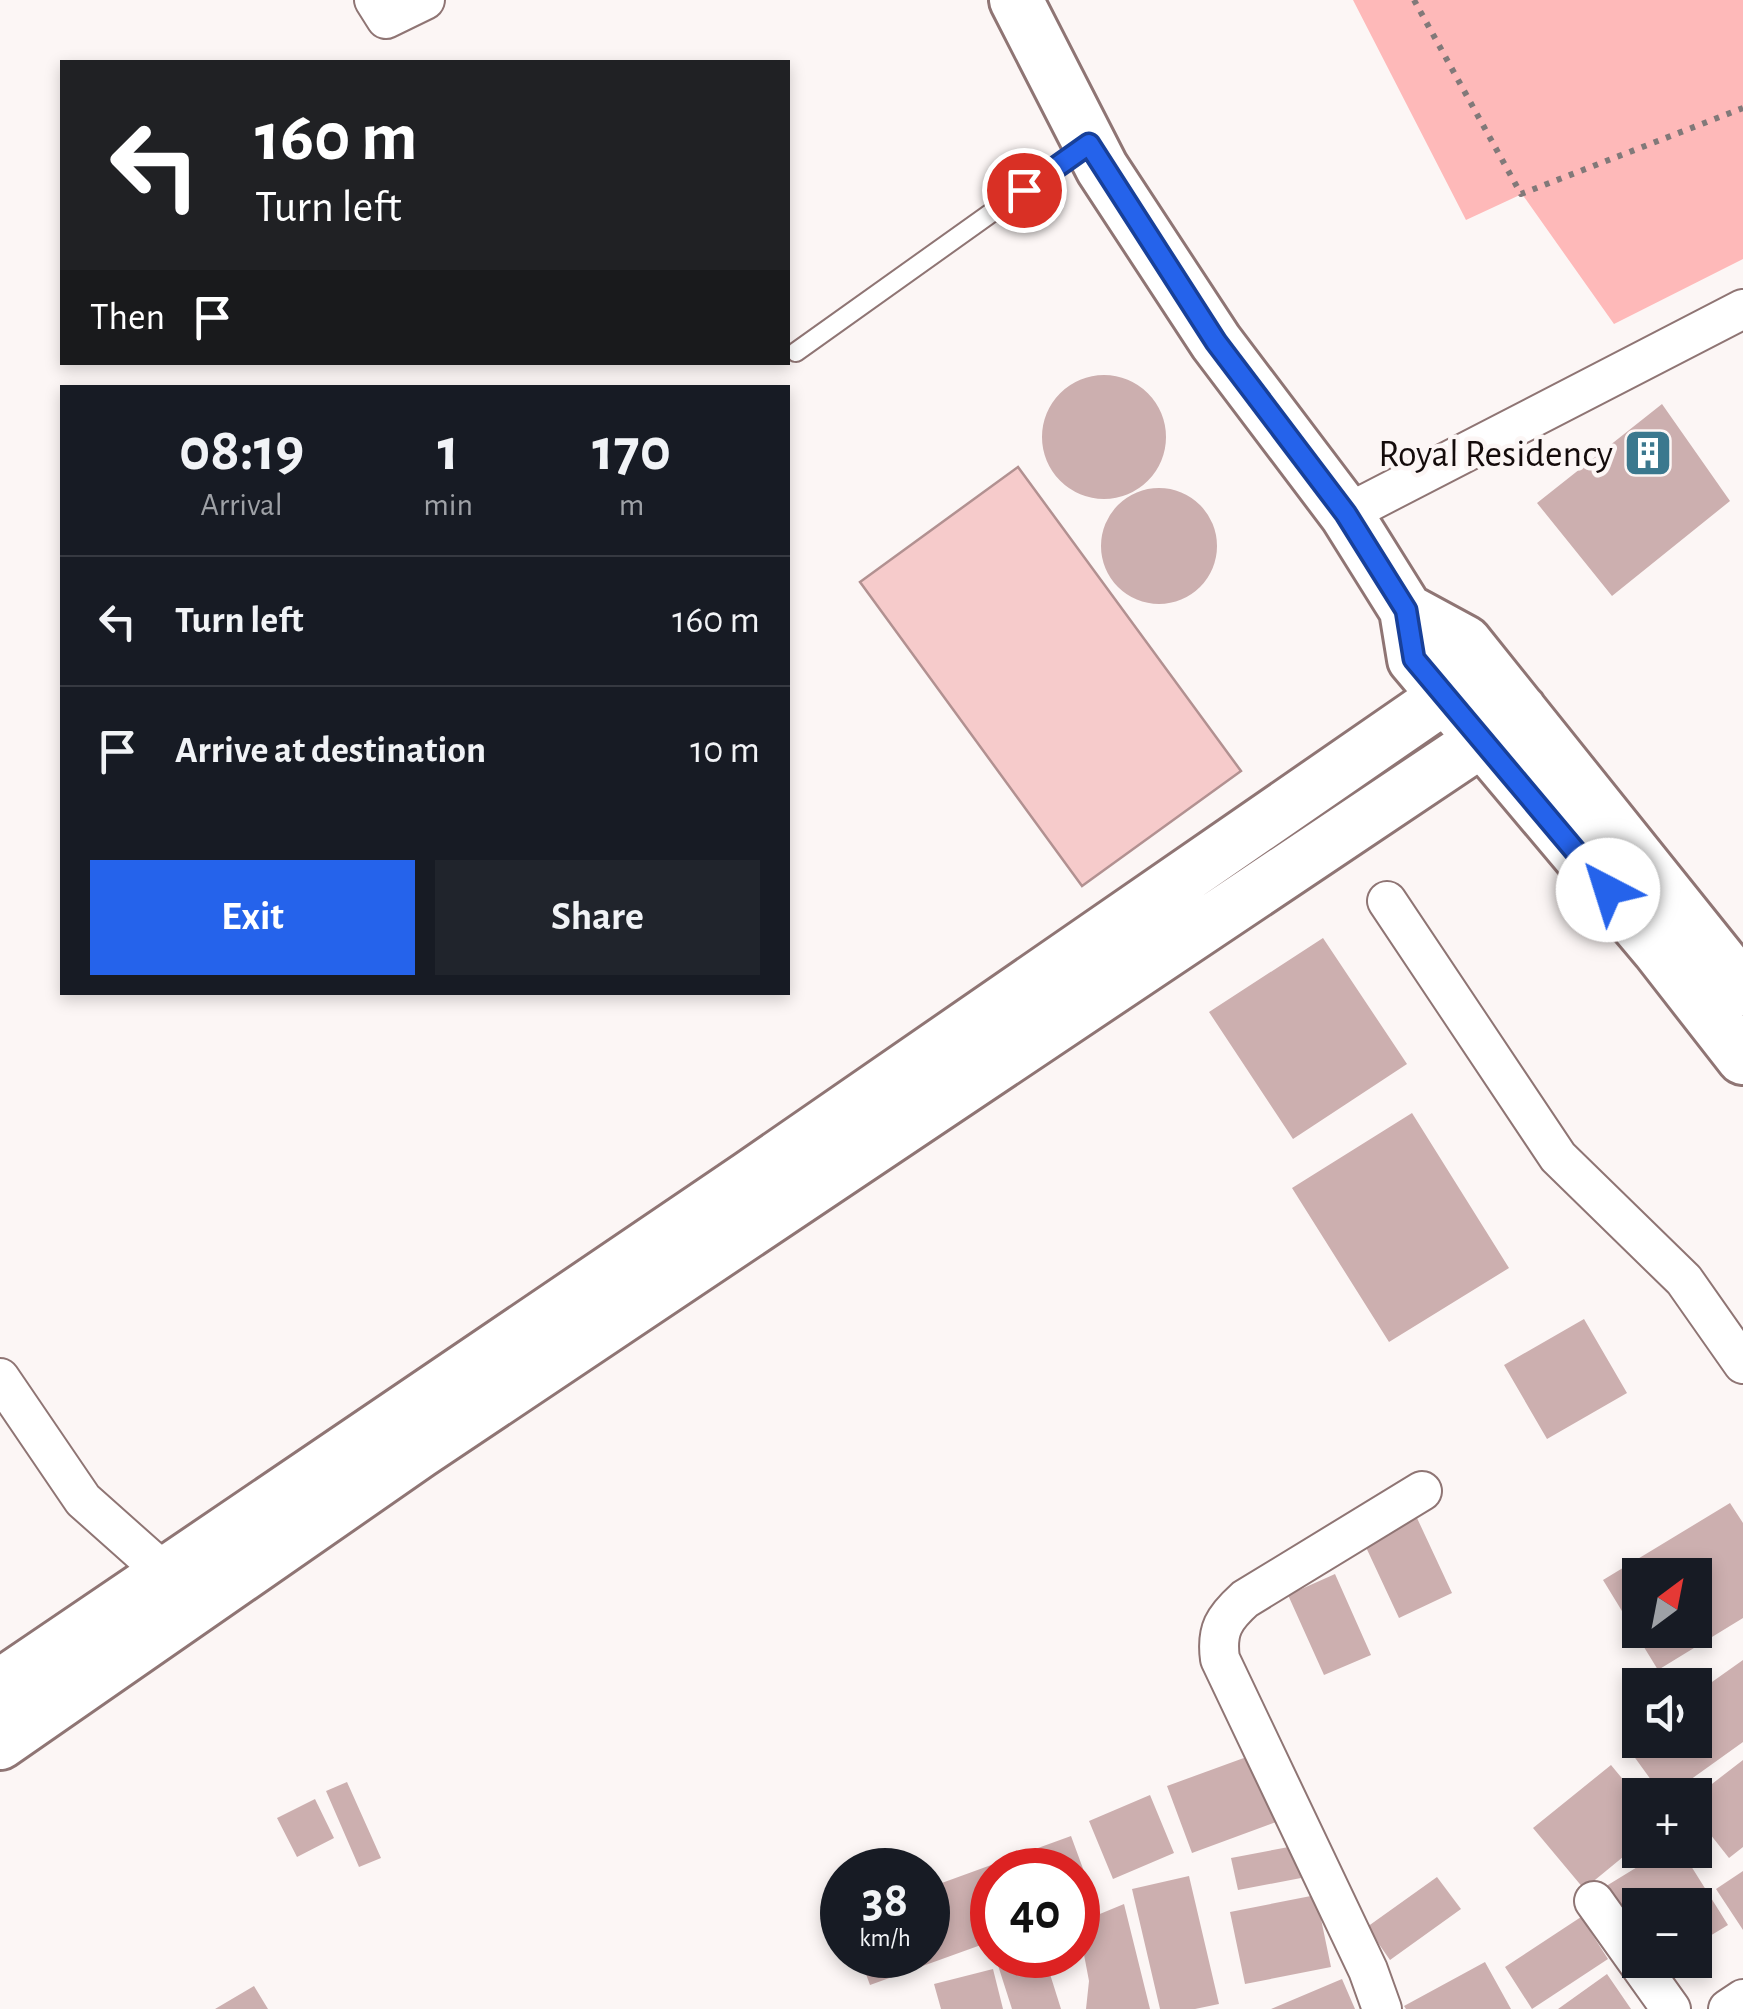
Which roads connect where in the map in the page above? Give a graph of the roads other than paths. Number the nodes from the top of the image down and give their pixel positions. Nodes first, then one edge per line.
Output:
1 (374, 0) edge
2 (426, 0) edge
3 (1016, 0) edge
4 (1089, 144) junction
5 (1743, 309) edge
6 (796, 352) dead end
7 (1346, 514) junction
8 (1465, 681) junction
9 (1501, 725) junction
10 (1387, 901) dead end
11 (1743, 989) edge
12 (1743, 1058) edge
13 (659, 1265) junction
14 (1743, 1364) edge
15 (0, 1378) edge
16 (1422, 1491) dead end
17 (165, 1573) junction
18 (0, 1686) edge
19 (0, 1743) edge
20 (1594, 1901) dead end
21 (1743, 1999) edge
22 (1382, 2009) edge
23 (1671, 2009) edge
24 (1728, 2009) edge

1 - 2 street
3 - 4 street
4 - 6 lane
4 - 7 street
5 - 7 street
7 - 8 street
8 - 9 street
8 - 13 street
9 - 11 street
9 - 12 street
9 - 13 street
10 - 14 street
13 - 17 street
13 - 19 street
15 - 17 street
16 - 22 street
17 - 18 street
20 - 23 street
21 - 24 street

